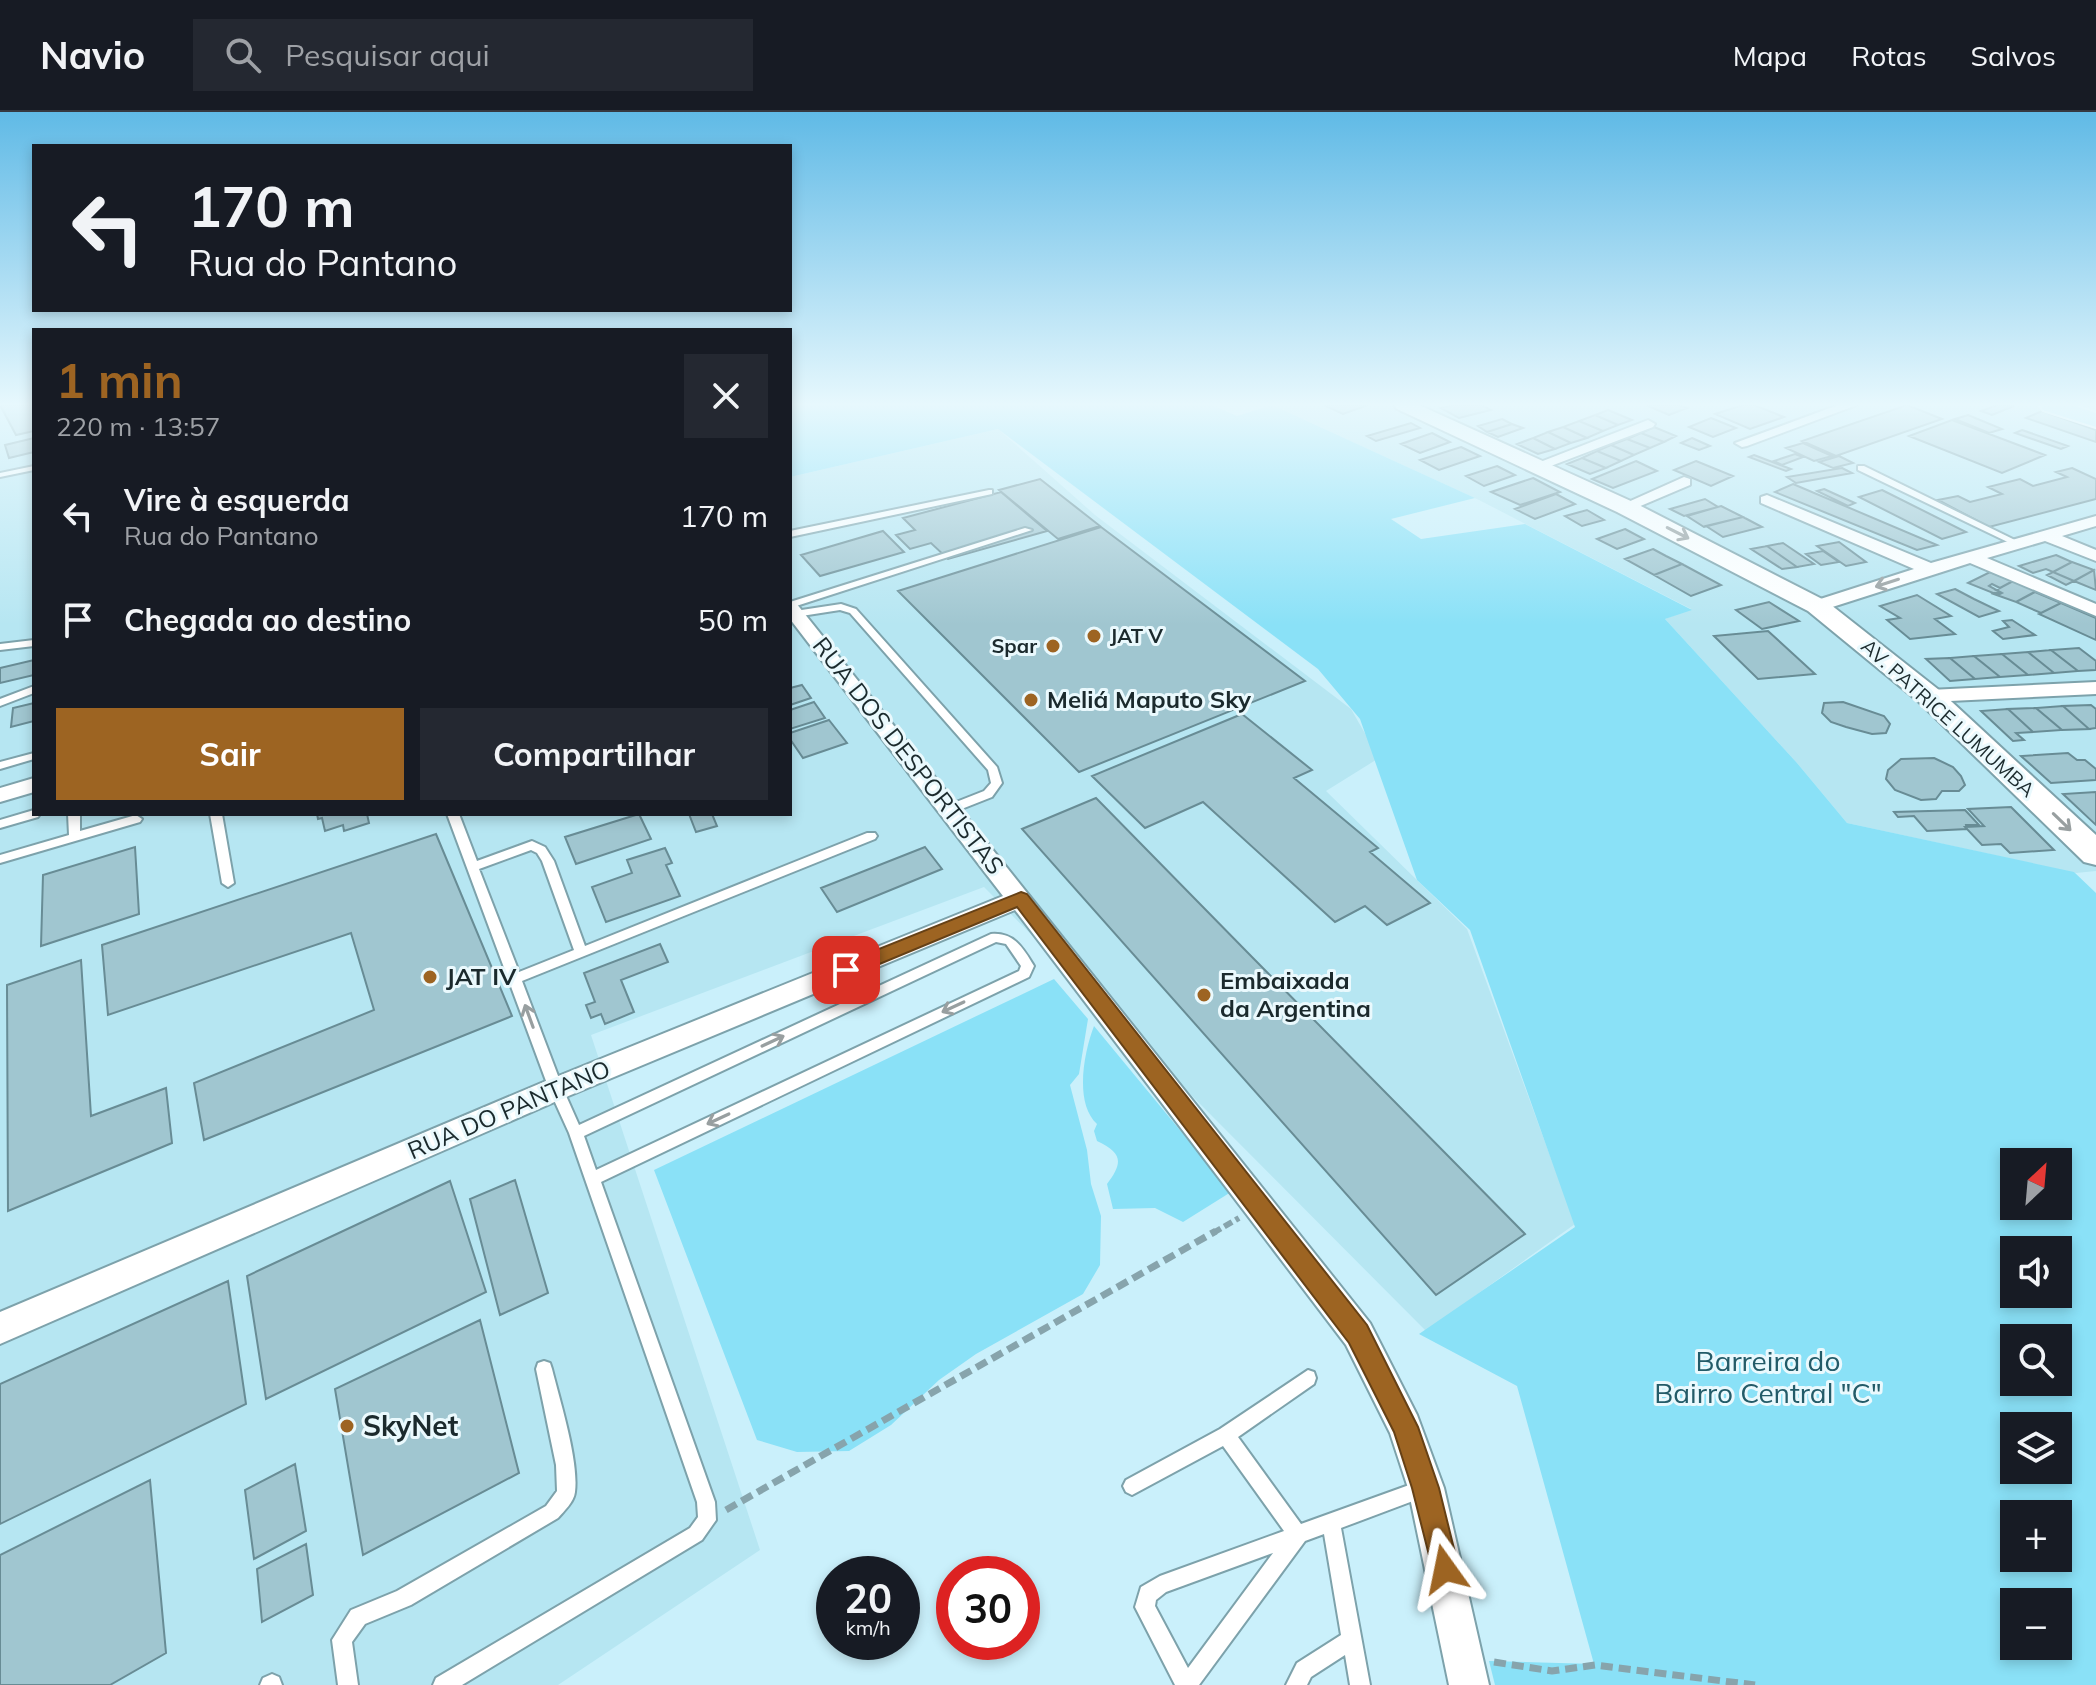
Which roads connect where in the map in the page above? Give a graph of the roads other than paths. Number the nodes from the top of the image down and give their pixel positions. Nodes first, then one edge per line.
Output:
1 (1564, 478) edge
2 (1883, 478) edge
3 (1684, 482) dead end
4 (989, 492) dead end
5 (1767, 500) dead end
6 (1625, 507) junction
7 (2096, 521) edge
8 (1028, 530) dead end
9 (792, 534) edge
10 (2048, 536) junction
11 (2017, 543) junction
12 (2096, 556) edge
13 (1971, 557) junction
14 (1930, 569) junction
15 (1817, 606) junction
16 (792, 609) edge
17 (2096, 611) edge
18 (32, 643) edge
19 (0, 647) edge
20 (2096, 688) edge
21 (32, 690) edge
22 (1929, 696) junction
23 (0, 703) edge
24 (32, 757) edge
25 (0, 766) edge
26 (32, 786) edge
27 (0, 795) edge
28 (950, 809) junction
29 (32, 815) edge
30 (74, 816) edge
31 (216, 816) edge
32 (454, 816) edge
33 (136, 819) dead end
34 (0, 824) edge
35 (871, 836) dead end
36 (75, 837) junction
37 (2096, 854) edge
38 (0, 859) edge
39 (473, 867) junction
40 (228, 883) dead end
41 (1021, 898) junction
42 (581, 952) junction
43 (515, 979) junction
44 (556, 1089) junction
45 (576, 1133) junction
46 (591, 1180) junction
47 (0, 1328) edge
48 (544, 1369) dead end
49 (1308, 1378) dead end
50 (1226, 1435) junction
51 (1132, 1486) dead end
52 (1426, 1488) junction
53 (1331, 1523) junction
54 (1298, 1535) junction
55 (1352, 1639) junction
56 (348, 1685) edge
57 (443, 1685) edge
58 (1187, 1685) edge
59 (1296, 1685) edge
60 (1360, 1685) edge
61 (1469, 1685) edge

1 - 6 main road, AV. PATRICE LUMUMBA
2 - 11 lane
3 - 6 street
4 - 9 lane
5 - 14 street
6 -> 15 main road, AV. PATRICE LUMUMBA
7 - 10 street
8 - 16 lane
10 - 11 street
10 - 12 street
11 - 13 street
13 - 14 street
13 - 17 street
14 -> 15 street
15 - 22 main road, AV. PATRICE LUMUMBA
16 - 28 street, RUA DOS DESPORTISTAS
16 - 28 lane
18 - 19 lane
20 - 22 street
21 - 23 lane
22 -> 37 main road, AV. PATRICE LUMUMBA
24 - 25 lane
26 - 27 street
28 - 41 street, RUA DOS DESPORTISTAS
29 - 34 lane
30 - 36 lane
31 - 40 lane
32 - 39 lane
33 - 36 lane
35 - 42 lane
36 - 38 lane
39 - 42 lane
39 - 43 lane
41 - 44 street, RUA DO PANTANO
41 - 52 street, RUA DOS DESPORTISTAS
42 - 43 lane
44 -> 43 lane
44 - 45 lane
44 - 47 street, RUA DO PANTANO
45 - 46 lane
45 -> 46 lane
46 - 57 lane
48 - 56 lane
49 - 50 lane
50 - 51 lane
50 - 54 lane
52 - 53 lane
52 - 61 street, RUA DOS DESPORTISTAS
53 - 54 lane
53 - 55 lane
54 - 58 lane
54 - 58 lane
55 - 59 lane
55 - 60 lane

